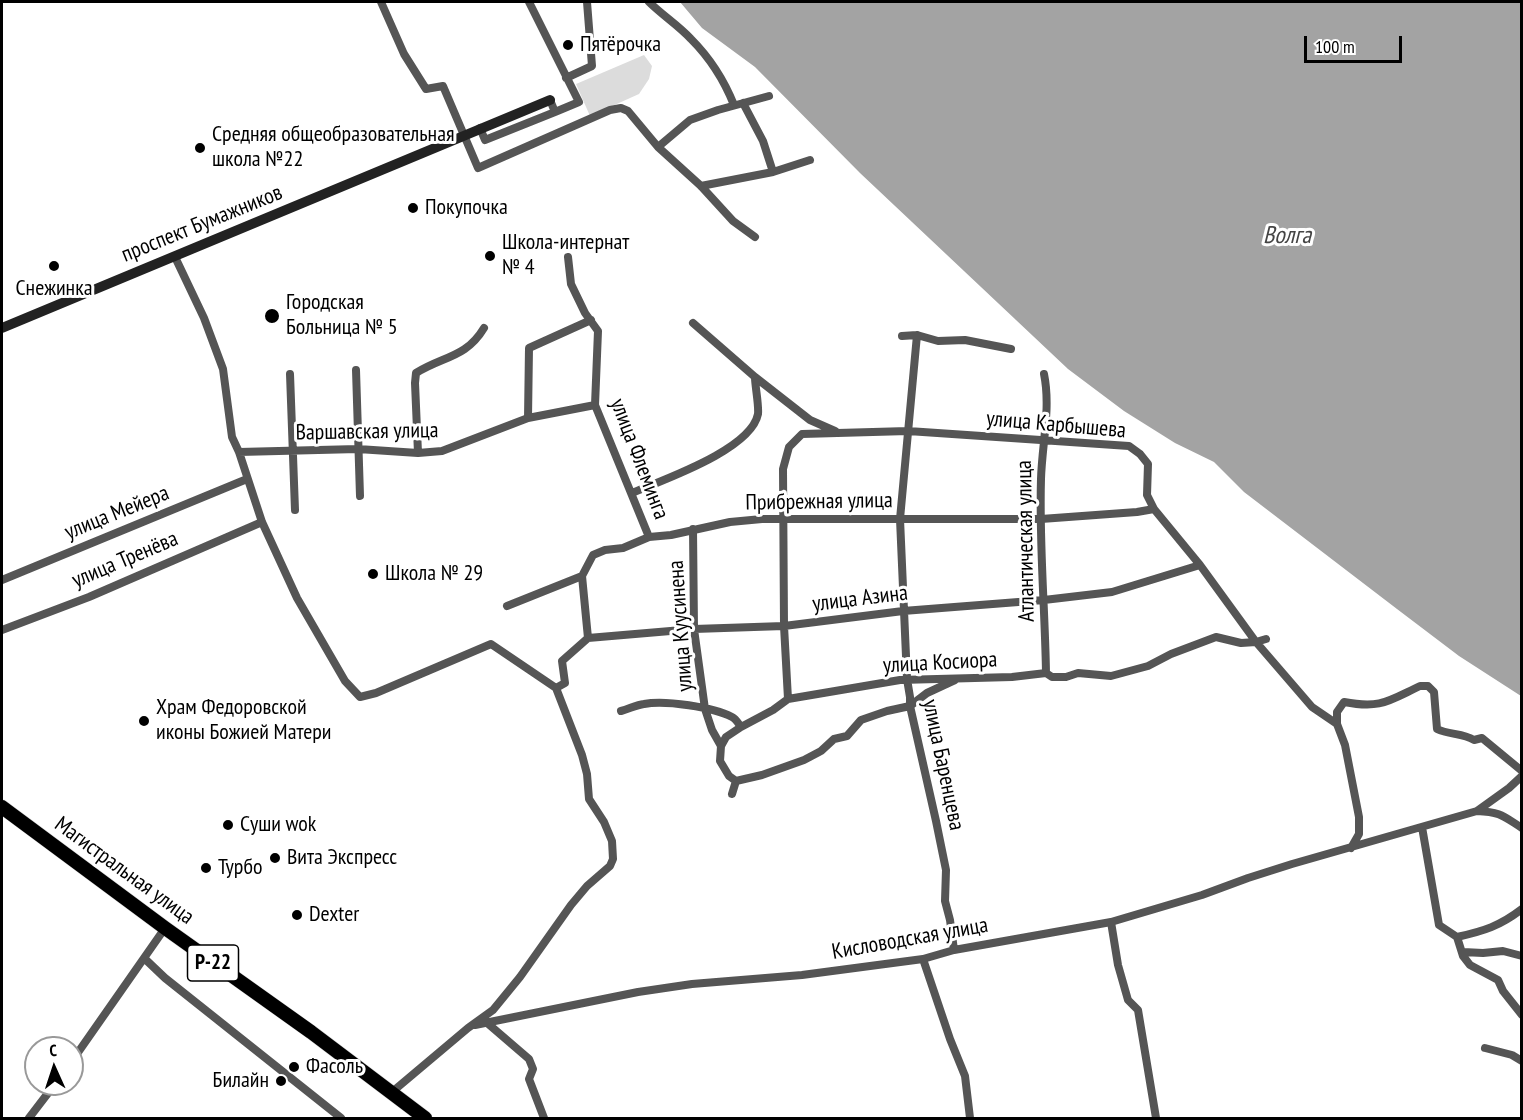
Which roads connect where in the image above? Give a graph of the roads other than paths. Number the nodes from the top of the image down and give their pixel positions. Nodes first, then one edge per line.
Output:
1 (381, 2) edge
2 (529, 2) edge
3 (587, 2) edge
4 (648, 2) edge
5 (566, 78) junction
6 (769, 96) dead end
7 (550, 100) joint
8 (743, 103) junction
9 (734, 105) junction
10 (555, 112) junction
11 (480, 128) junction
12 (463, 135) junction
13 (658, 147) junction
14 (810, 160) dead end
15 (773, 172) junction
16 (701, 186) junction
17 (755, 237) dead end
18 (175, 256) junction
19 (568, 257) dead end
20 (591, 320) junction
21 (693, 323) dead end
22 (2, 328) edge
23 (484, 328) dead end
24 (917, 335) junction
25 (902, 336) dead end
26 (1011, 349) dead end
27 (356, 370) dead end
28 (290, 374) dead end
29 (1044, 374) dead end
30 (754, 376) junction
31 (595, 405) junction
32 (528, 418) junction
33 (908, 431) junction
34 (840, 433) junction
35 (1043, 441) junction
36 (358, 449) junction
37 (292, 451) junction
38 (239, 452) junction
39 (418, 453) junction
40 (247, 479) junction
41 (632, 493) junction
42 (360, 496) dead end
43 (1154, 508) junction
44 (295, 510) dead end
45 (900, 519) junction
46 (1041, 519) junction
47 (784, 520) junction
48 (262, 522) junction
49 (693, 530) junction
50 (649, 537) junction
51 (1200, 565) junction
52 (582, 576) junction
53 (2, 580) edge
54 (1044, 600) junction
55 (507, 606) dead end
56 (903, 611) junction
57 (784, 626) junction
58 (694, 629) junction
59 (2, 630) edge
60 (588, 638) junction
61 (1266, 639) dead end
62 (1256, 642) junction
63 (1046, 673) junction
64 (963, 678) junction
65 (906, 679) junction
66 (556, 688) junction
67 (788, 699) junction
68 (910, 706) junction
69 (705, 709) junction
70 (621, 711) dead end
71 (1337, 724) junction
72 (741, 727) junction
73 (721, 747) junction
74 (1521, 771) edge
75 (1521, 776) edge
76 (736, 782) junction
77 (732, 794) dead end
78 (2, 807) edge
79 (1477, 811) junction
80 (1422, 827) junction
81 (1521, 828) edge
82 (1351, 848) junction
83 (1521, 909) edge
84 (1111, 922) junction
85 (165, 928) junction
86 (1457, 937) junction
87 (954, 950) junction
88 (1463, 952) junction
89 (1521, 956) edge
90 (144, 958) junction
91 (923, 958) junction
92 (1520, 1011) edge
93 (486, 1022) junction
94 (468, 1028) junction
95 (84, 1044) edge
96 (1485, 1048) dead end
97 (1521, 1061) edge
98 (392, 1092) junction
99 (47, 1096) edge
100 (29, 1119) edge
101 (342, 1119) edge
102 (424, 1119) edge
103 (544, 1119) edge
104 (970, 1119) edge
105 (1156, 1119) edge

1 - 12 street
2 - 5 street
3 - 5 street
4 - 9 street
5 - 10 street
6 - 8 street
7 - 10 street
7 - 11 street, проспект Бумажников
8 - 9 street
8 - 15 street
9 - 13 street
10 - 11 street
11 - 12 street, проспект Бумажников
12 - 13 street
12 - 18 street, проспект Бумажников
13 - 16 street
14 - 15 street
15 - 16 street
16 - 17 street
18 - 22 street, проспект Бумажников
18 - 38 street
19 - 20 street, улица Флеминга
20 - 31 street, улица Флеминга
20 - 32 street
21 - 30 street
23 - 39 street
24 - 25 street
24 - 26 street
24 - 33 street, улица Баренцева
27 - 36 street
28 - 37 street
29 - 35 street, Атлантическая улица
30 - 34 street
30 - 41 street
31 - 32 street, Варшавская улица
31 - 41 street, улица Флеминга
32 - 39 street, Варшавская улица
33 - 34 street, улица Карбышева
33 - 35 street, улица Карбышева
33 - 45 street, улица Баренцева
34 - 47 street, улица Карбышева
35 - 43 street, улица Карбышева
35 - 46 street, Атлантическая улица
36 - 37 street, Варшавская улица
36 - 39 street, Варшавская улица
36 - 42 street
37 - 38 street, Варшавская улица
37 - 44 street
38 - 40 street
40 - 48 street
40 - 53 street, улица Мейера
41 - 50 street, улица Флеминга
43 - 46 street, Прибрежная улица
43 - 51 street, улица Карбышева
45 - 46 street, Прибрежная улица
45 - 47 street, Прибрежная улица
45 - 56 street, улица Баренцева
46 - 54 street, Атлантическая улица
47 - 49 street, Прибрежная улица
47 - 57 street, улица Карбышева
48 - 59 street, улица Тренёва
48 - 66 street
49 - 50 street, Прибрежная улица
49 - 58 street, улица Куусинена
50 - 52 street, Прибрежная улица
51 - 54 street, улица Азина
51 - 62 street, улица Карбышева
52 - 55 street
52 - 60 street
54 - 56 street, улица Азина
54 - 63 street, Атлантическая улица
56 - 57 street, улица Азина
56 - 65 street, улица Баренцева
57 - 58 street, улица Азина
57 - 67 street, улица Карбышева
58 - 60 street, улица Азина
58 - 69 street, улица Куусинена
60 - 66 street
61 - 62 street, улица Косиора
62 - 63 street, улица Косиора
62 - 71 street, улица Карбышева
63 - 64 street, улица Косиора
64 - 65 street, улица Косиора
64 - 68 street
65 - 67 street, улица Косиора
65 - 68 street, улица Баренцева
66 - 94 street
67 - 72 street, улица Косиора
68 - 76 street
68 - 87 street, улица Баренцева
69 - 70 street
69 - 72 street
69 - 73 street, улица Куусинена
71 - 74 street
71 - 82 street
72 - 73 street, улица Косиора
73 - 76 street, улица Куусинена
75 - 79 street
76 - 77 street
78 - 85 highway, Магистральная улица / Р-22
79 - 80 street, Кисловодская улица
79 - 81 street
80 - 82 street, Кисловодская улица
80 - 86 street
82 - 84 street, Кисловодская улица
83 - 86 street
84 - 87 street, Кисловодская улица
84 - 105 street
85 - 90 street
85 - 98 highway, Магистральная улица / Р-22
86 - 88 street
87 - 91 street, Кисловодская улица
88 - 89 street
88 - 92 street
90 - 95 street
90 - 101 street
91 - 93 street, Кисловодская улица
91 - 104 street
93 - 94 street, Кисловодская улица
93 - 103 street
94 - 98 street
96 - 97 street
98 - 102 highway, Магистральная улица / Р-22
99 - 100 street

